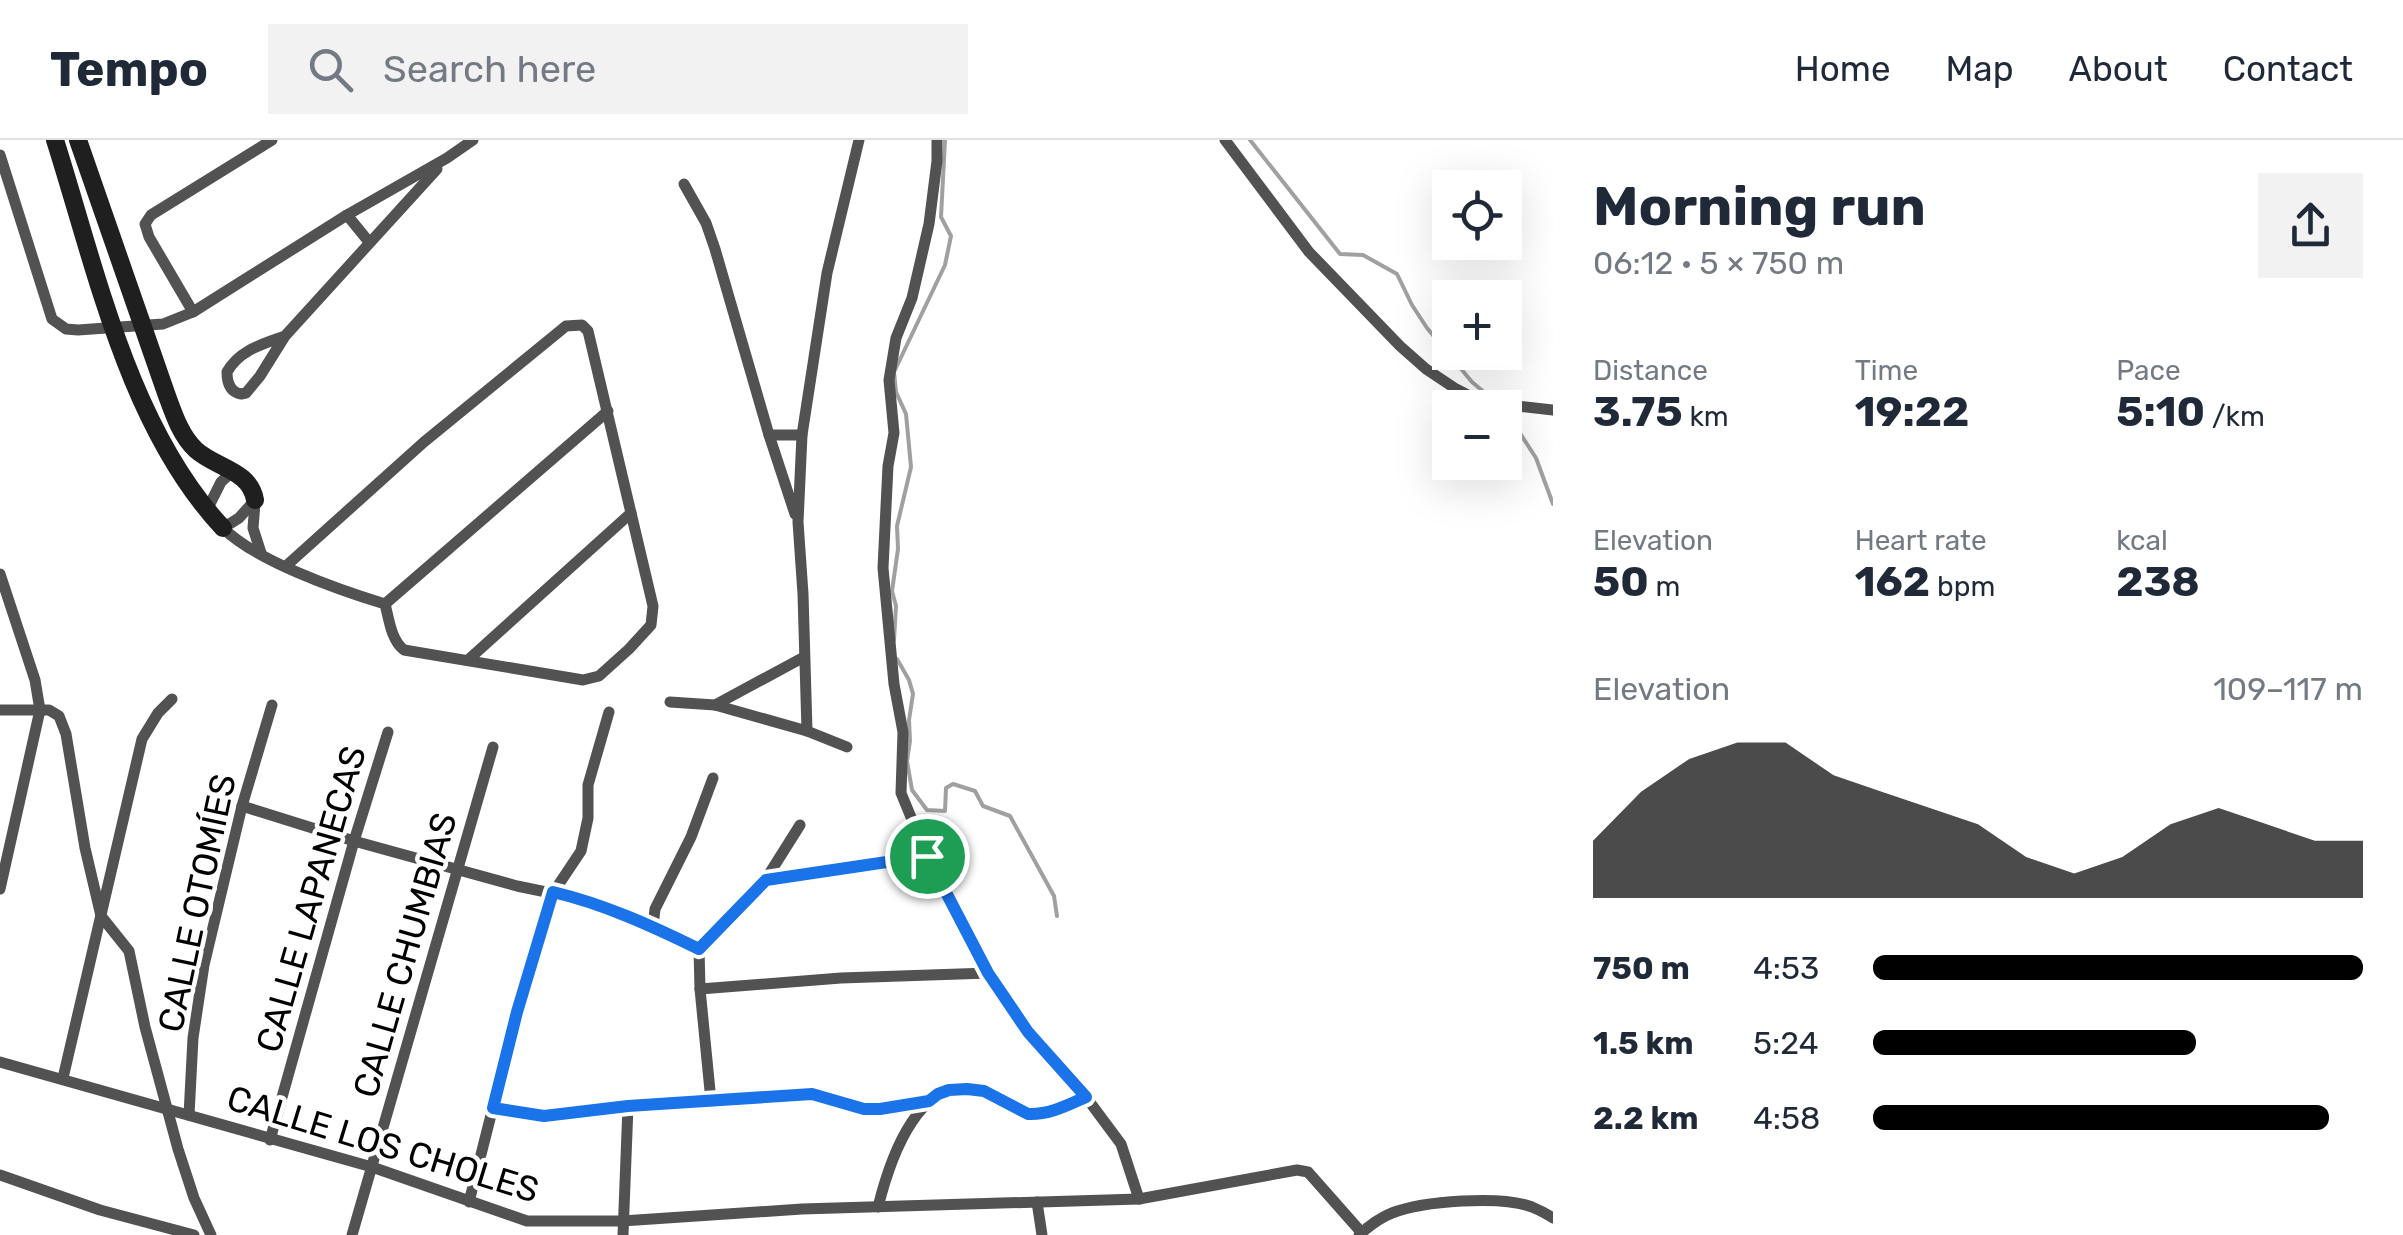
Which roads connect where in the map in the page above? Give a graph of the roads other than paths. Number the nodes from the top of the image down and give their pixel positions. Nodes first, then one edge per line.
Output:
1 (78, 140) edge
2 (272, 140) edge
3 (474, 140) edge
4 (859, 140) edge
5 (937, 140) edge
6 (1225, 140) edge
7 (60, 142) edge
8 (0, 155) edge
9 (447, 158) junction
10 (684, 184) dead end
11 (347, 215) junction
12 (369, 242) junction
13 (194, 312) junction
14 (143, 327) junction
15 (114, 328) junction
16 (285, 336) junction
17 (1553, 410) edge
18 (608, 411) junction
19 (769, 435) junction
20 (802, 436) junction
21 (233, 472) junction
22 (255, 500) junction
23 (207, 510) junction
24 (631, 513) junction
25 (798, 522) junction
26 (223, 528) junction
27 (261, 553) junction
28 (286, 566) junction
29 (0, 574) edge
30 (385, 604) junction
31 (804, 657) junction
32 (468, 660) junction
33 (172, 699) dead end
34 (670, 702) dead end
35 (272, 705) dead end
36 (715, 705) junction
37 (0, 710) edge
38 (40, 710) junction
39 (609, 712) dead end
40 (807, 731) junction
41 (388, 732) dead end
42 (493, 747) dead end
43 (847, 747) dead end
44 (714, 778) dead end
45 (242, 806) junction
46 (800, 825) dead end
47 (354, 840) junction
48 (927, 856) junction
49 (459, 870) junction
50 (766, 880) junction
51 (0, 890) edge
52 (553, 892) junction
53 (101, 916) junction
54 (653, 927) junction
55 (699, 949) junction
56 (988, 973) junction
57 (700, 988) junction
58 (0, 1062) edge
59 (62, 1078) junction
60 (1086, 1097) junction
61 (711, 1101) junction
62 (929, 1101) junction
63 (628, 1106) junction
64 (493, 1108) junction
65 (168, 1109) junction
66 (189, 1115) junction
67 (270, 1140) junction
68 (372, 1167) junction
69 (0, 1174) edge
70 (1140, 1199) junction
71 (469, 1202) junction
72 (1037, 1202) junction
73 (878, 1207) junction
74 (1553, 1218) edge
75 (623, 1228) edge
76 (1360, 1233) edge
77 (194, 1235) edge
78 (211, 1235) edge
79 (352, 1235) edge
80 (1042, 1235) edge

1 - 14 street
2 - 13 street
3 - 9 street
4 - 20 street
5 - 48 street
6 - 17 street
7 - 15 street
8 - 15 street
9 - 11 street
9 - 12 street
10 - 19 street
11 - 12 street
11 - 13 street
12 - 16 street
13 - 14 street
14 - 15 street
14 - 21 street
15 - 23 street
16 - 16 street
18 - 24 street
18 - 28 street
18 - 30 street
19 - 20 street
19 - 25 street
20 - 25 street
21 - 22 street
21 - 23 street
22 - 26 street
22 - 27 street
23 - 26 street
24 - 32 street
24 - 32 street
25 - 31 street
26 - 27 street
27 - 28 street
28 - 30 street
29 - 38 street
30 - 32 street
31 - 36 street
31 - 40 street
33 - 53 street
34 - 36 street
35 - 45 street, CALLE OTOMÍES
36 - 40 street
37 - 38 street
38 - 51 street
38 - 53 street
39 - 52 street
40 - 43 street
41 - 47 street, CALLE LAPANECAS
42 - 49 street, CALLE CHUMBIAS
44 - 54 street
45 - 47 street
45 - 66 street, CALLE OTOMÍES
46 - 50 street
47 - 49 street
47 - 67 street, CALLE LAPANECAS
48 - 50 street
48 - 56 street
49 - 52 street
49 - 68 street, CALLE CHUMBIAS
50 - 55 street
52 - 54 street
52 - 64 street
53 - 59 street
53 - 65 street
54 - 55 street
55 - 57 street
56 - 57 street
56 - 60 street
57 - 61 street
58 - 59 street, CALLE LOS CHOLES
59 - 65 street, CALLE LOS CHOLES
60 - 62 street
60 - 70 street
61 - 62 street
61 - 63 street
62 - 73 street
63 - 64 street
63 - 75 street
64 - 71 street
65 - 66 street, CALLE LOS CHOLES
65 - 78 street
66 - 67 street, CALLE LOS CHOLES
67 - 68 street, CALLE LOS CHOLES
68 - 71 street, CALLE LOS CHOLES
68 - 79 street, CALLE CHUMBIAS
69 - 77 street
70 - 72 street, CALLE LOS CHOLES
70 - 76 street, CALLE LOS CHOLES
71 - 75 street, CALLE LOS CHOLES
72 - 73 street, CALLE LOS CHOLES
72 - 80 street
73 - 75 street, CALLE LOS CHOLES
74 - 76 street

